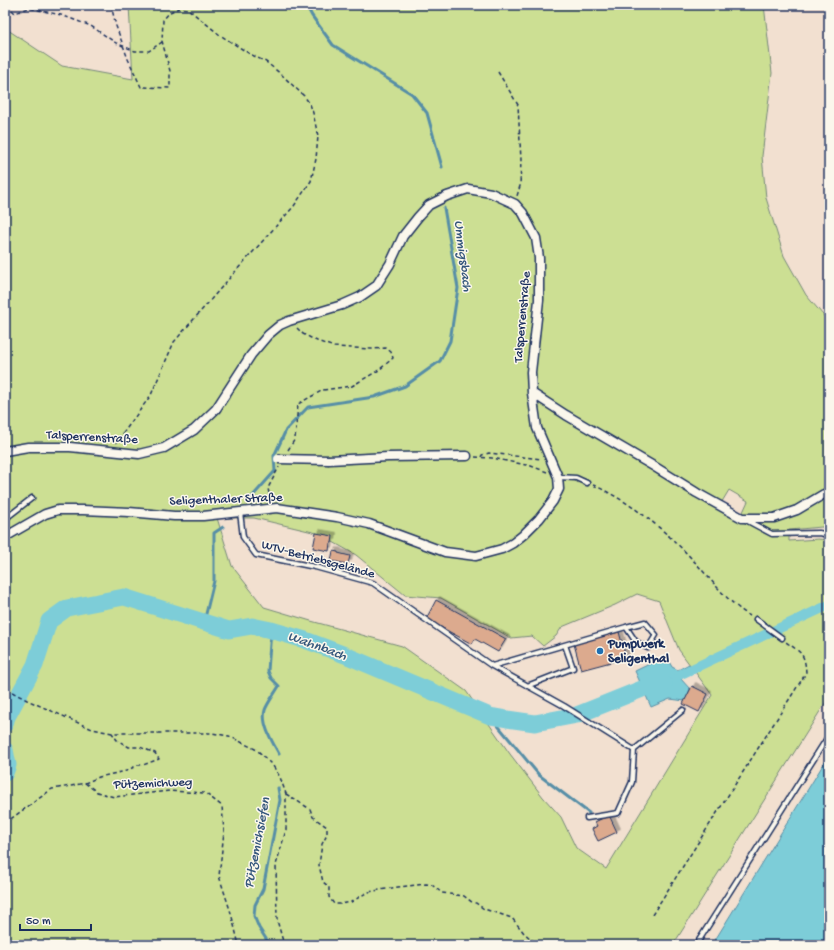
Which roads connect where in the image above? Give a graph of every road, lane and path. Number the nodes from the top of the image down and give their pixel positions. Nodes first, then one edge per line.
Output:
1 (7, 5) edge
2 (111, 5) edge
3 (162, 41) junction
4 (498, 72) dead end
5 (515, 204) junction
6 (290, 321) junction
7 (532, 393) junction
8 (288, 450) dead end
9 (5, 451) edge
10 (110, 452) junction
11 (467, 456) joint
12 (481, 457) junction
13 (551, 460) junction
14 (278, 463) joint
15 (558, 477) junction
16 (587, 483) joint
17 (829, 494) edge
18 (32, 498) dead end
19 (277, 508) junction
20 (240, 512) junction
21 (742, 518) junction
22 (5, 519) edge
23 (829, 535) edge
24 (5, 537) edge
25 (756, 619) joint
26 (626, 627) junction
27 (782, 638) joint
28 (565, 645) junction
29 (492, 666) junction
30 (5, 683) edge
31 (527, 686) junction
32 (5, 691) edge
33 (11, 692) dead end
34 (683, 710) dead end
35 (112, 733) junction
36 (829, 735) edge
37 (634, 750) junction
38 (85, 783) junction
39 (286, 794) junction
40 (587, 818) dead end
41 (5, 822) edge
42 (652, 915) dead end
43 (239, 945) edge
44 (284, 945) edge
45 (538, 945) edge
46 (696, 945) edge

1 - 3 path
2 - 3 path
3 - 10 path
4 - 5 path
5 - 6 street, Talsperrenstraße
5 - 7 street, Talsperrenstraße
6 - 8 path
6 - 10 street, Talsperrenstraße
7 - 13 street
7 - 21 street
9 - 10 street, Talsperrenstraße
11 - 12 path
11 - 14 street, bridge
12 - 13 path
12 - 15 path
13 - 15 street
14 - 19 path
15 - 16 lane
15 - 19 street, Seligenthaler Straße
16 - 25 path
17 - 21 street
18 - 22 lane
19 - 20 street, Seligenthaler Straße
20 - 24 street, Seligenthaler Straße
20 - 29 lane, WTV-Betriebsgelände
21 - 23 lane
25 - 27 lane
26 - 26 lane
26 - 28 lane
27 - 42 path
28 - 29 lane
28 - 31 lane
29 - 31 lane, WTV-Betriebsgelände
30 - 32 lane
31 - 37 lane, WTV-Betriebsgelände
33 - 35 path
34 - 37 lane
35 - 38 path
35 - 39 path
36 - 46 lane
37 - 40 lane
38 - 41 path
38 - 43 path, Pützemichweg
39 - 44 path
39 - 45 path

